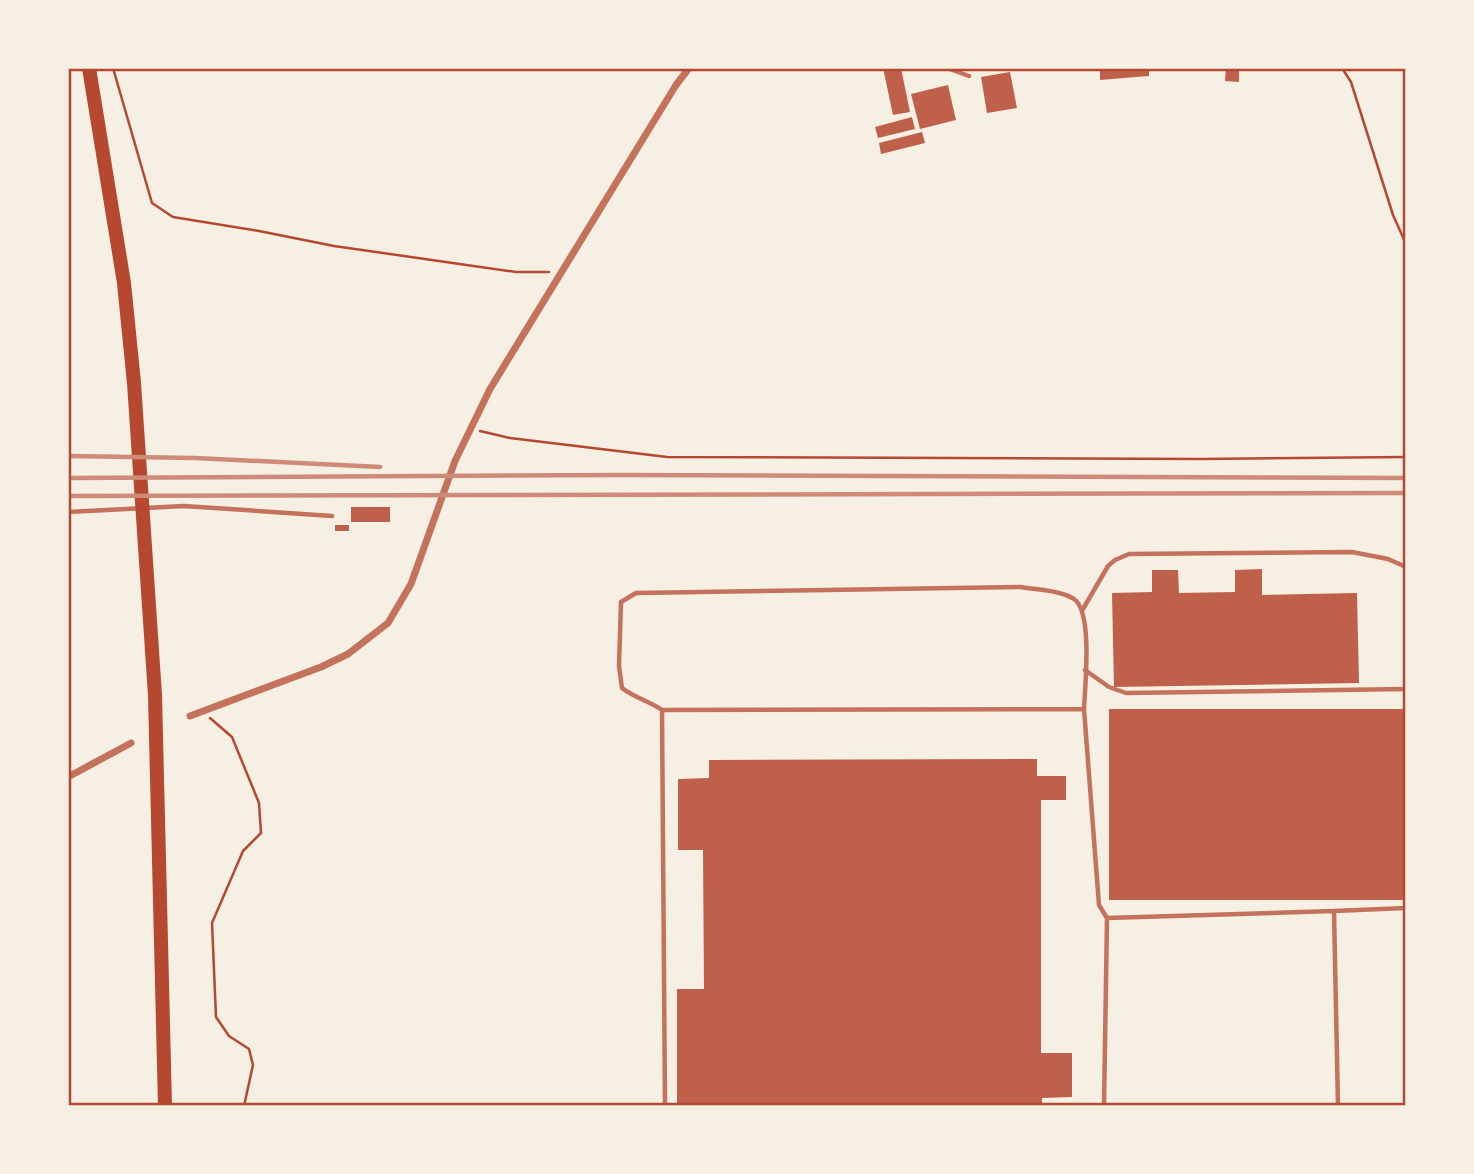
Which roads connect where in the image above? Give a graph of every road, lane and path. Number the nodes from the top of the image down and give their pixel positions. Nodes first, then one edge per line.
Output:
1 (89, 68) edge
2 (113, 68) edge
3 (689, 68) edge
4 (947, 68) edge
5 (1342, 68) edge
6 (969, 76) dead end
7 (1406, 244) edge
8 (562, 272) junction
9 (470, 428) junction
10 (1406, 457) edge
11 (68, 512) edge
12 (332, 516) dead end
13 (1406, 567) edge
14 (1083, 609) junction
15 (1085, 670) junction
16 (1406, 689) edge
17 (1084, 709) junction
18 (662, 710) junction
19 (202, 712) junction
20 (190, 716) dead end
21 (131, 743) dead end
22 (68, 777) edge
23 (1406, 908) edge
24 (1334, 911) junction
25 (1107, 918) junction
26 (165, 1106) edge
27 (244, 1106) edge
28 (664, 1106) edge
29 (1104, 1106) edge
30 (1338, 1106) edge

1 - 26 highway
2 - 8 path
3 - 8 street
4 - 6 lane
5 - 7 path
8 - 9 street
9 - 10 path
9 - 19 street
11 - 12 lane
13 - 14 lane
14 - 15 lane
14 - 18 lane
15 - 16 lane
15 - 17 lane
17 - 18 lane
17 - 25 lane
18 - 28 lane
19 - 20 street
19 - 27 path
21 - 22 street
23 - 24 lane
24 - 25 lane
24 - 30 lane
25 - 29 lane

